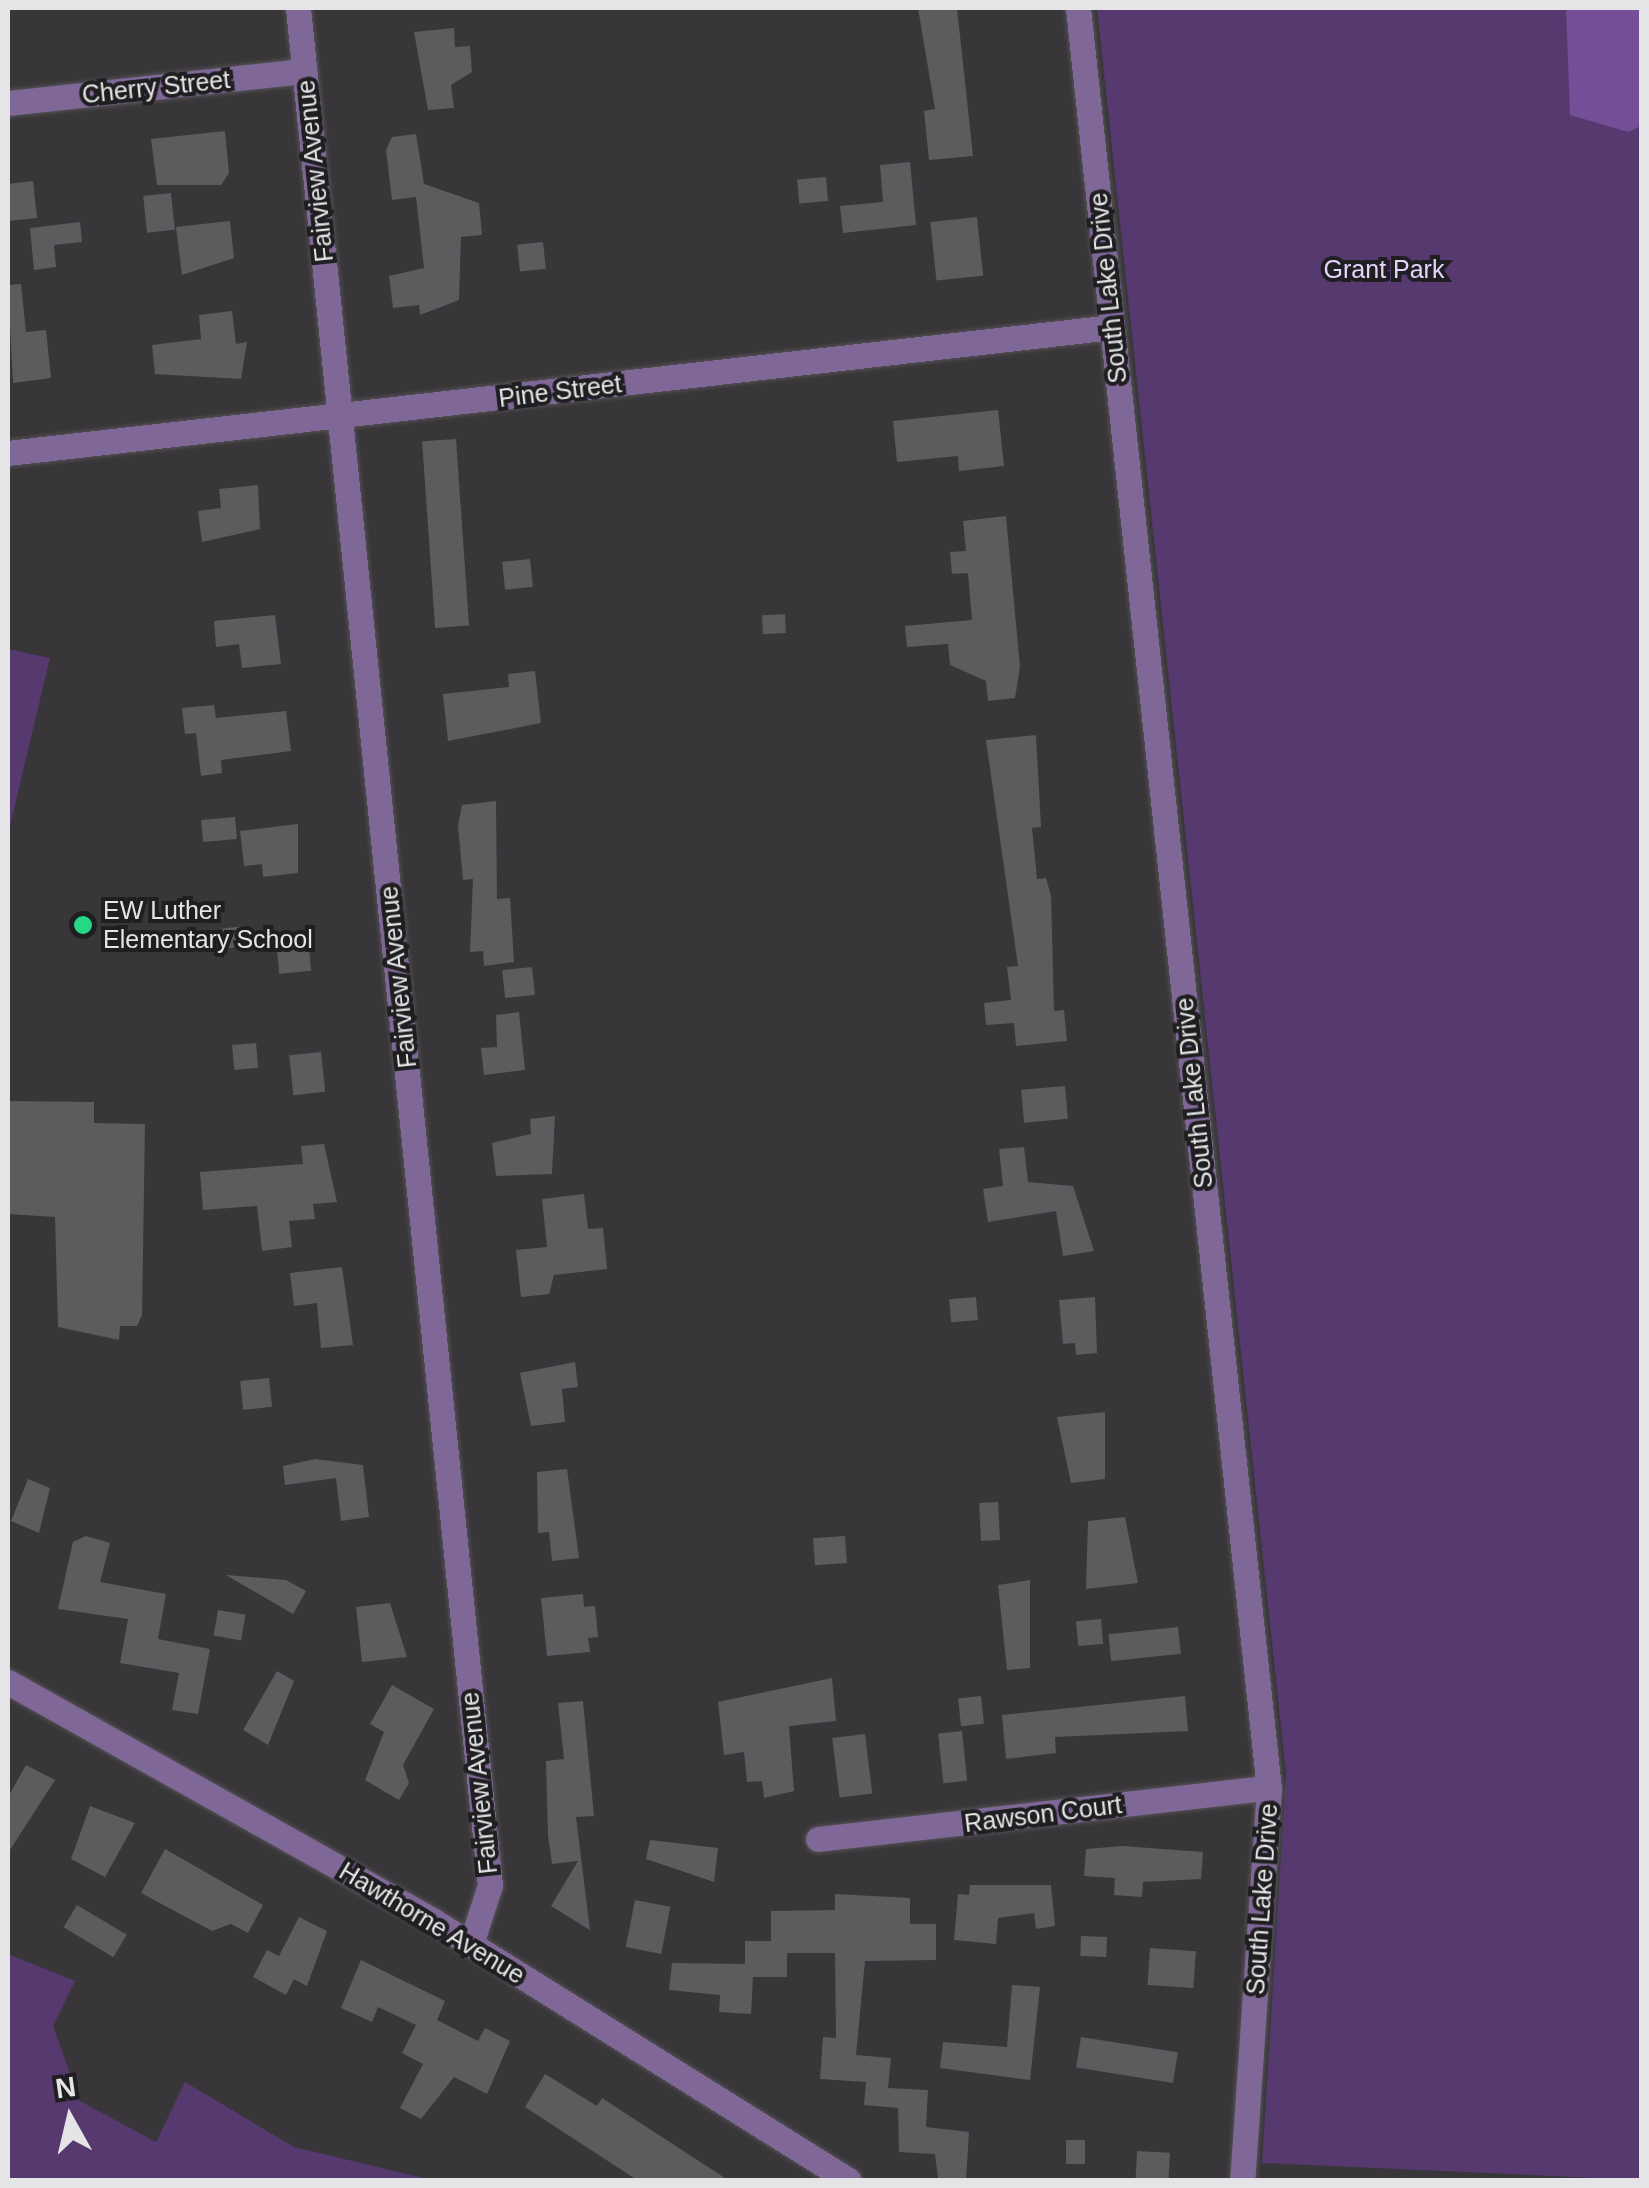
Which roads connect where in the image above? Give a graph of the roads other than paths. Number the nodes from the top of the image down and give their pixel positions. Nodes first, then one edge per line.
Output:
1 (298, 8) edge
2 (1078, 8) edge
3 (304, 71) junction
4 (8, 103) edge
5 (1112, 327) junction
6 (342, 416) junction
7 (8, 452) edge
8 (8, 1682) edge
9 (1269, 1788) junction
10 (818, 1840) dead end
11 (471, 1944) junction
12 (848, 2180) edge
13 (1242, 2180) edge

1 - 3 street, Fairview Avenue
2 - 5 street, South Lake Drive
3 - 4 street, Cherry Street
3 - 6 street, Fairview Avenue
5 - 6 street, Pine Street
5 - 9 street, South Lake Drive
6 - 7 street, Pine Street
6 - 11 street, Fairview Avenue
8 - 11 street, Hawthorne Avenue
9 - 10 street, Rawson Court
9 - 13 street, South Lake Drive
11 - 12 street, Hawthorne Avenue

